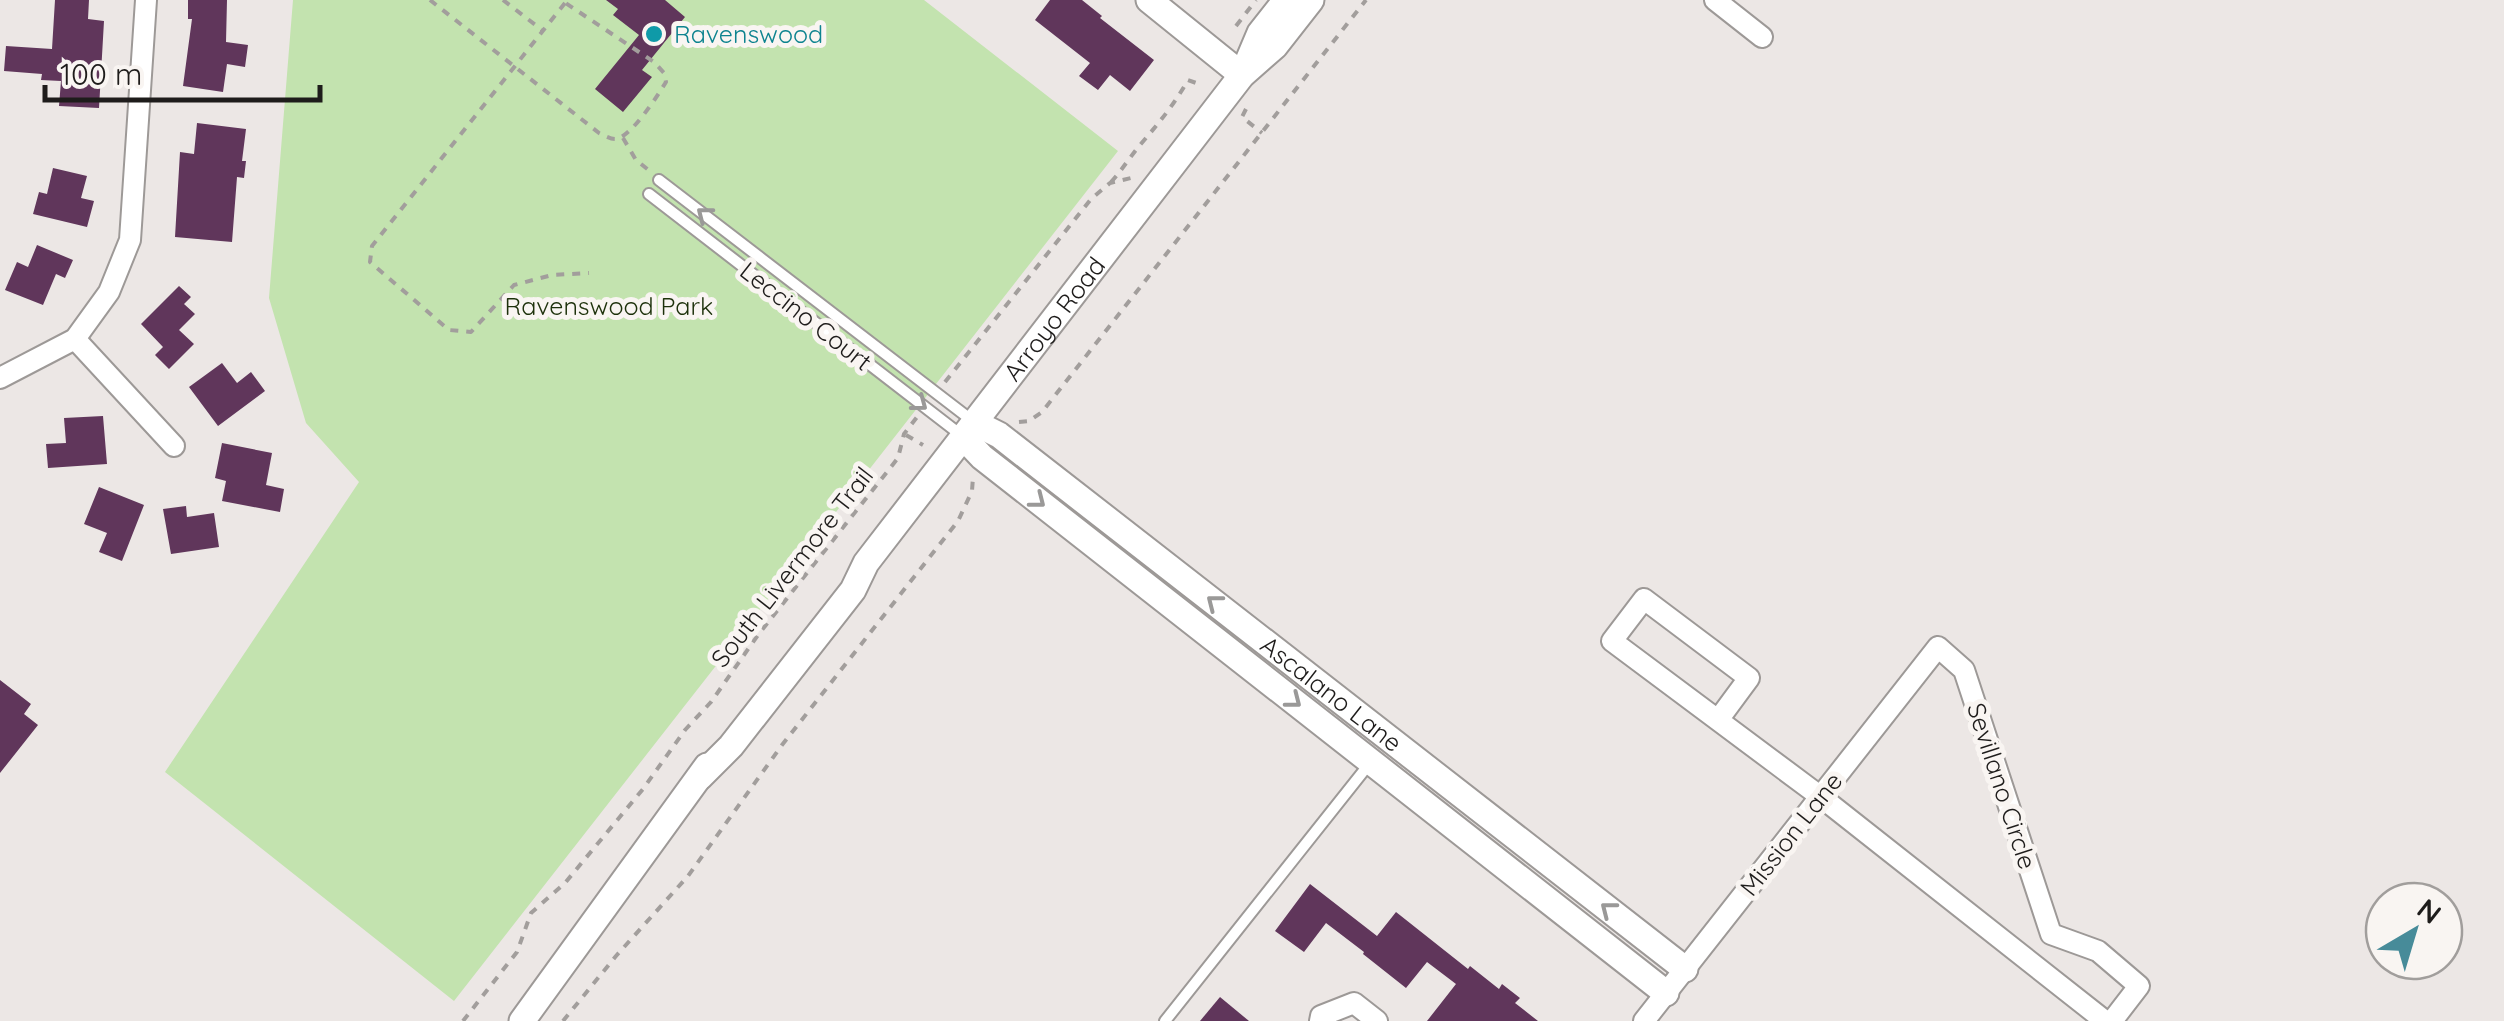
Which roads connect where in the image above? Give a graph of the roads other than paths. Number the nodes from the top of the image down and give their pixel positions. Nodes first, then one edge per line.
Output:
1 (146, 0) edge
2 (1149, 0) edge
3 (1286, 0) edge
4 (1311, 0) edge
5 (1715, 0) edge
6 (1762, 36) dead end
7 (1242, 75) junction
8 (660, 180) road end
9 (649, 194) dead end
10 (74, 339) junction
11 (0, 378) edge
12 (969, 430) junction
13 (174, 446) dead end
14 (1938, 647) joint
15 (1718, 720) junction
16 (1371, 762) junction
17 (1821, 796) junction
18 (2052, 934) junction
19 (2016, 952) junction
20 (1685, 969) junction
21 (1666, 993) junction
22 (522, 1021) edge
23 (1165, 1021) edge
24 (1320, 1021) edge
25 (1377, 1021) edge
26 (1644, 1021) edge
27 (2108, 1021) edge

1 - 10 street
2 - 7 street
3 - 7 street, Arroyo Road
4 - 7 street, Arroyo Road
5 - 6 street
7 - 12 street, Arroyo Road
12 -> 8 lane, Leccino Court
9 -> 12 lane, Leccino Court
10 - 11 street
10 - 13 street
12 -> 16 street, Ascalano Lane
20 -> 12 street, Ascalano Lane
12 - 22 street, Arroyo Road
14 - 17 street, Mission Lane
14 - 18 street, Sevillano Circle
15 - 15 street
15 - 17 street
16 - 21 street, Ascalano Lane
16 - 23 lane
17 - 19 street
17 - 20 street, Mission Lane
18 - 19 street
18 - 27 street
19 - 27 street
20 - 21 street, Mission Lane
21 - 26 street, Mission Lane
24 - 25 street

